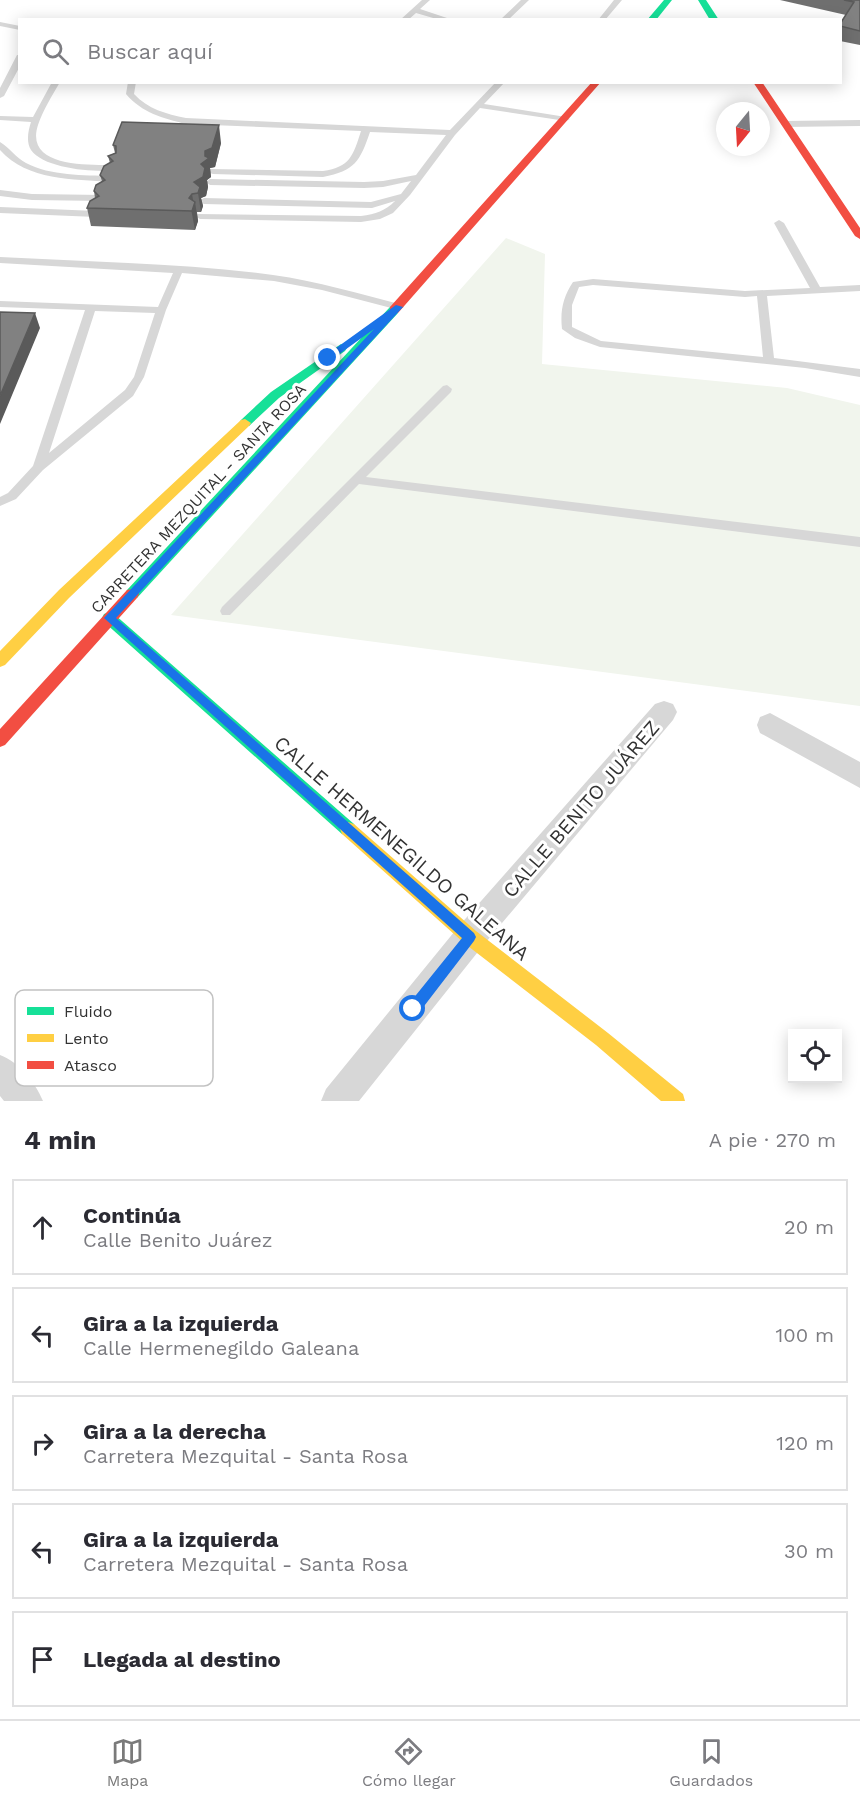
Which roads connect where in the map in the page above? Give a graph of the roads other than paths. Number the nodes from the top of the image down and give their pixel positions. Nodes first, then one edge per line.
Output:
1 (426, 0) edge
2 (525, 0) edge
3 (618, 0) edge
4 (668, 0) edge
5 (702, 0) edge
6 (415, 10) junction
7 (405, 18) edge
8 (443, 18) edge
9 (505, 18) edge
10 (603, 18) edge
11 (653, 18) edge
12 (714, 18) edge
13 (0, 24) edge
14 (18, 28) edge
15 (18, 61) edge
16 (55, 84) edge
17 (132, 84) edge
18 (499, 84) edge
19 (595, 84) edge
20 (758, 84) edge
21 (0, 96) edge
22 (480, 106) junction
23 (0, 118) edge
24 (566, 119) junction
25 (36, 120) junction
26 (860, 123) edge
27 (785, 124) junction
28 (366, 130) junction
29 (452, 133) junction
30 (0, 145) edge
31 (115, 168) edge
32 (213, 171) edge
33 (418, 177) junction
34 (111, 178) edge
35 (210, 182) edge
36 (0, 193) edge
37 (407, 193) junction
38 (103, 198) edge
39 (204, 201) edge
40 (0, 210) edge
41 (96, 214) edge
42 (200, 216) edge
43 (779, 223) dead end
44 (860, 236) edge
45 (0, 260) edge
46 (178, 272) junction
47 (860, 288) edge
48 (817, 291) junction
49 (762, 294) junction
50 (0, 303) edge
51 (399, 307) junction
52 (91, 308) junction
53 (161, 310) junction
54 (769, 361) junction
55 (860, 373) edge
56 (447, 389) dead end
57 (39, 467) junction
58 (357, 480) junction
59 (0, 502) edge
60 (860, 542) edge
61 (226, 610) dead end
62 (109, 618) junction
63 (0, 661) edge
64 (664, 712) dead end
65 (770, 725) dead end
66 (0, 740) edge
67 (860, 776) edge
68 (470, 937) junction
69 (0, 1071) edge
70 (26, 1101) edge
71 (338, 1101) edge
72 (676, 1101) edge

1 - 6 lane
2 - 9 lane
3 - 10 lane
4 - 11 main road
5 - 12 main road
6 - 7 lane
6 - 8 lane
13 - 14 lane
15 - 21 lane
16 - 25 lane
17 - 28 lane
18 - 22 lane
19 - 24 main road, CARRETERA MEZQUITAL - SANTA ROSA
20 - 27 main road
22 - 24 lane
22 - 29 lane
23 - 25 lane
24 - 51 main road, CARRETERA MEZQUITAL - SANTA ROSA
25 - 31 lane
26 - 27 lane
27 - 44 main road
28 - 29 lane
28 - 32 lane
29 - 33 lane
30 - 34 lane
33 - 35 lane
33 - 37 lane
36 - 38 lane
37 - 39 lane
37 - 42 lane
40 - 41 lane
43 - 48 lane
45 - 46 lane
46 - 51 lane
46 - 53 lane
47 - 48 lane
48 - 49 lane
49 - 54 lane
49 - 54 lane
50 - 52 lane
51 - 62 main road, CARRETERA MEZQUITAL - SANTA ROSA
51 - 63 main road, CARRETERA MEZQUITAL - SANTA ROSA
52 - 53 lane
52 - 57 lane
53 - 57 lane
54 - 55 lane
56 - 58 lane
57 - 59 lane
58 - 60 lane
58 - 61 lane
62 - 66 main road, CARRETERA MEZQUITAL - SANTA ROSA
62 - 68 main road, CALLE HERMENEGILDO GALEANA
64 - 68 street, CALLE BENITO JUÁREZ
65 - 67 street
68 - 71 street, CALLE BENITO JUÁREZ
68 - 72 main road, CALLE HERMENEGILDO GALEANA
69 - 70 street

